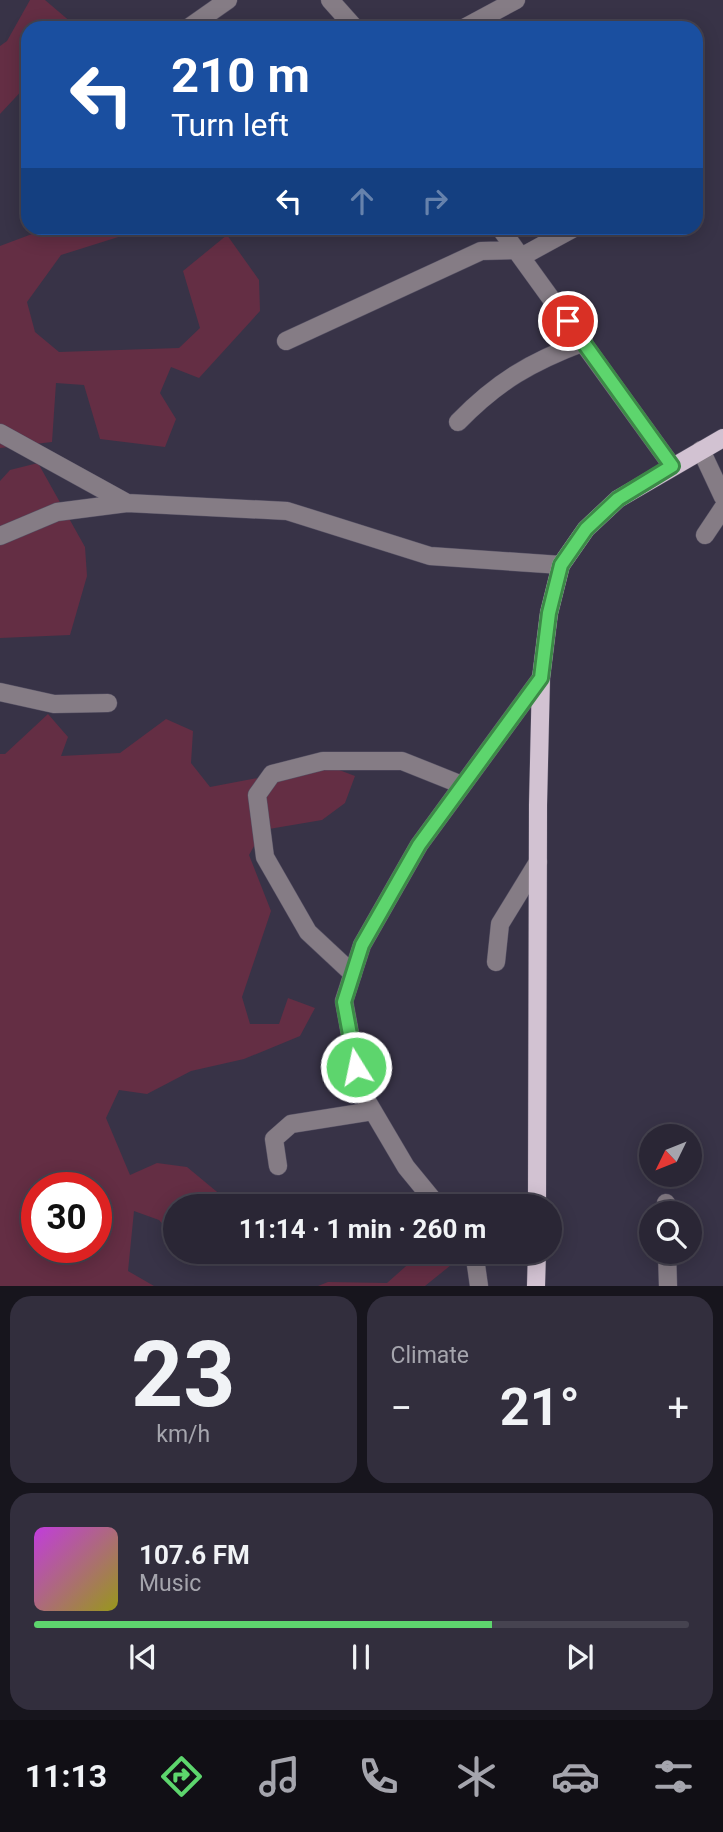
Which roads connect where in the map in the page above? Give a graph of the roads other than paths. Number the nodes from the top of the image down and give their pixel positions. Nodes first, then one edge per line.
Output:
1 (228, 0) edge
2 (330, 0) edge
3 (516, 0) edge
4 (198, 21) edge
5 (349, 21) edge
6 (477, 21) edge
7 (505, 235) edge
8 (559, 235) edge
9 (519, 254) junction
10 (286, 341) dead end
11 (584, 342) junction
12 (458, 422) dead end
13 (0, 433) edge
14 (723, 438) edge
15 (701, 450) junction
16 (672, 466) junction
17 (723, 497) edge
18 (127, 503) junction
19 (723, 508) edge
20 (705, 535) dead end
21 (0, 537) edge
22 (561, 565) junction
23 (541, 678) junction
24 (0, 692) edge
25 (108, 703) dead end
26 (462, 785) junction
27 (538, 862) junction
28 (496, 962) dead end
29 (353, 974) junction
30 (373, 1111) junction
31 (278, 1166) dead end
32 (428, 1194) edge
33 (537, 1194) edge
34 (476, 1264) edge
35 (537, 1264) edge
36 (667, 1264) edge
37 (479, 1286) edge
38 (536, 1286) edge
39 (668, 1286) edge

1 - 4 street
2 - 5 street
3 - 6 street
7 - 9 street
8 - 9 street
9 - 10 street
9 - 11 street
11 - 12 street
11 - 16 street
13 - 18 street
14 - 15 main road
15 - 16 main road
15 - 17 street
16 - 22 main road
18 - 21 street
18 - 22 street
19 - 20 street
22 - 23 main road
23 - 26 street
23 - 27 main road
24 - 25 street
26 - 29 street
26 - 29 street
27 - 28 street
27 - 33 main road
29 - 30 street
30 - 31 street
30 - 32 street
34 - 37 street
35 - 38 main road
36 - 39 street

